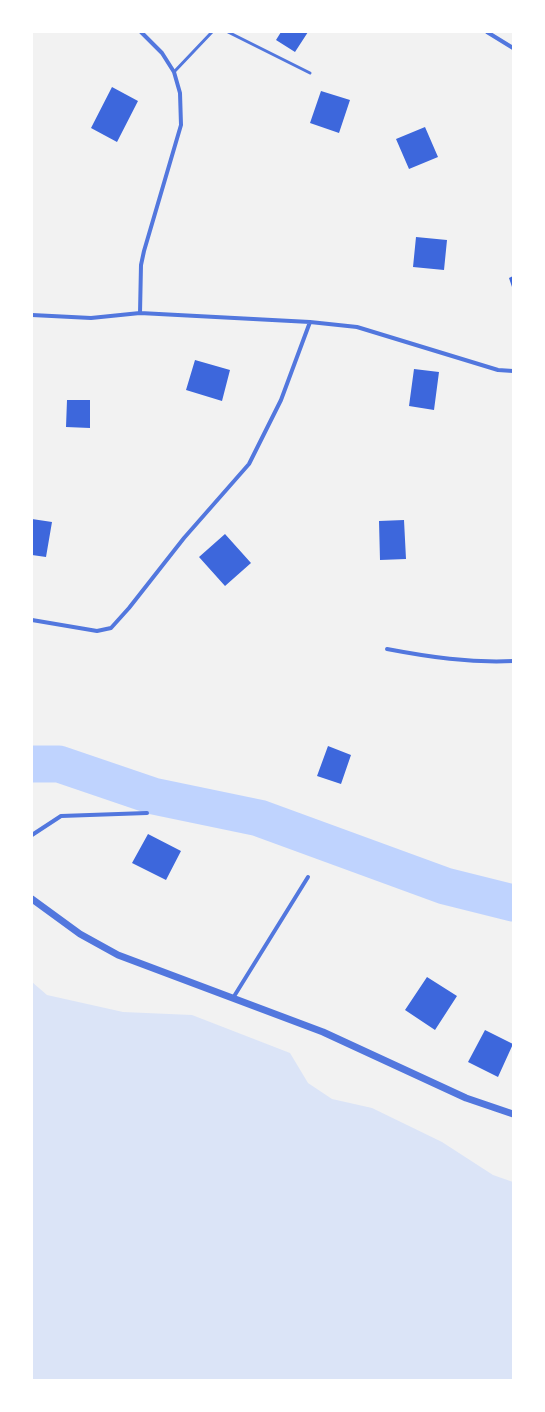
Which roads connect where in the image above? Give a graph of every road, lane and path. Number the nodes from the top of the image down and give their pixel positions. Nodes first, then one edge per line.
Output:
1 (140, 32) edge
2 (212, 32) edge
3 (228, 32) edge
4 (488, 32) edge
5 (513, 48) edge
6 (174, 72) junction
7 (310, 73) dead end
8 (140, 313) junction
9 (32, 315) edge
10 (310, 322) junction
11 (513, 371) edge
12 (32, 620) edge
13 (387, 649) dead end
14 (513, 661) edge
15 (147, 813) dead end
16 (32, 835) edge
17 (308, 877) dead end
18 (32, 898) edge
19 (233, 998) junction
20 (513, 1114) edge

1 - 6 street
2 - 6 lane
3 - 7 lane
4 - 5 street
6 - 8 street
8 - 9 street
8 - 10 street
10 - 11 street
10 - 12 street
13 - 14 street
15 - 16 street
17 - 19 street
18 - 19 street
19 - 20 street

